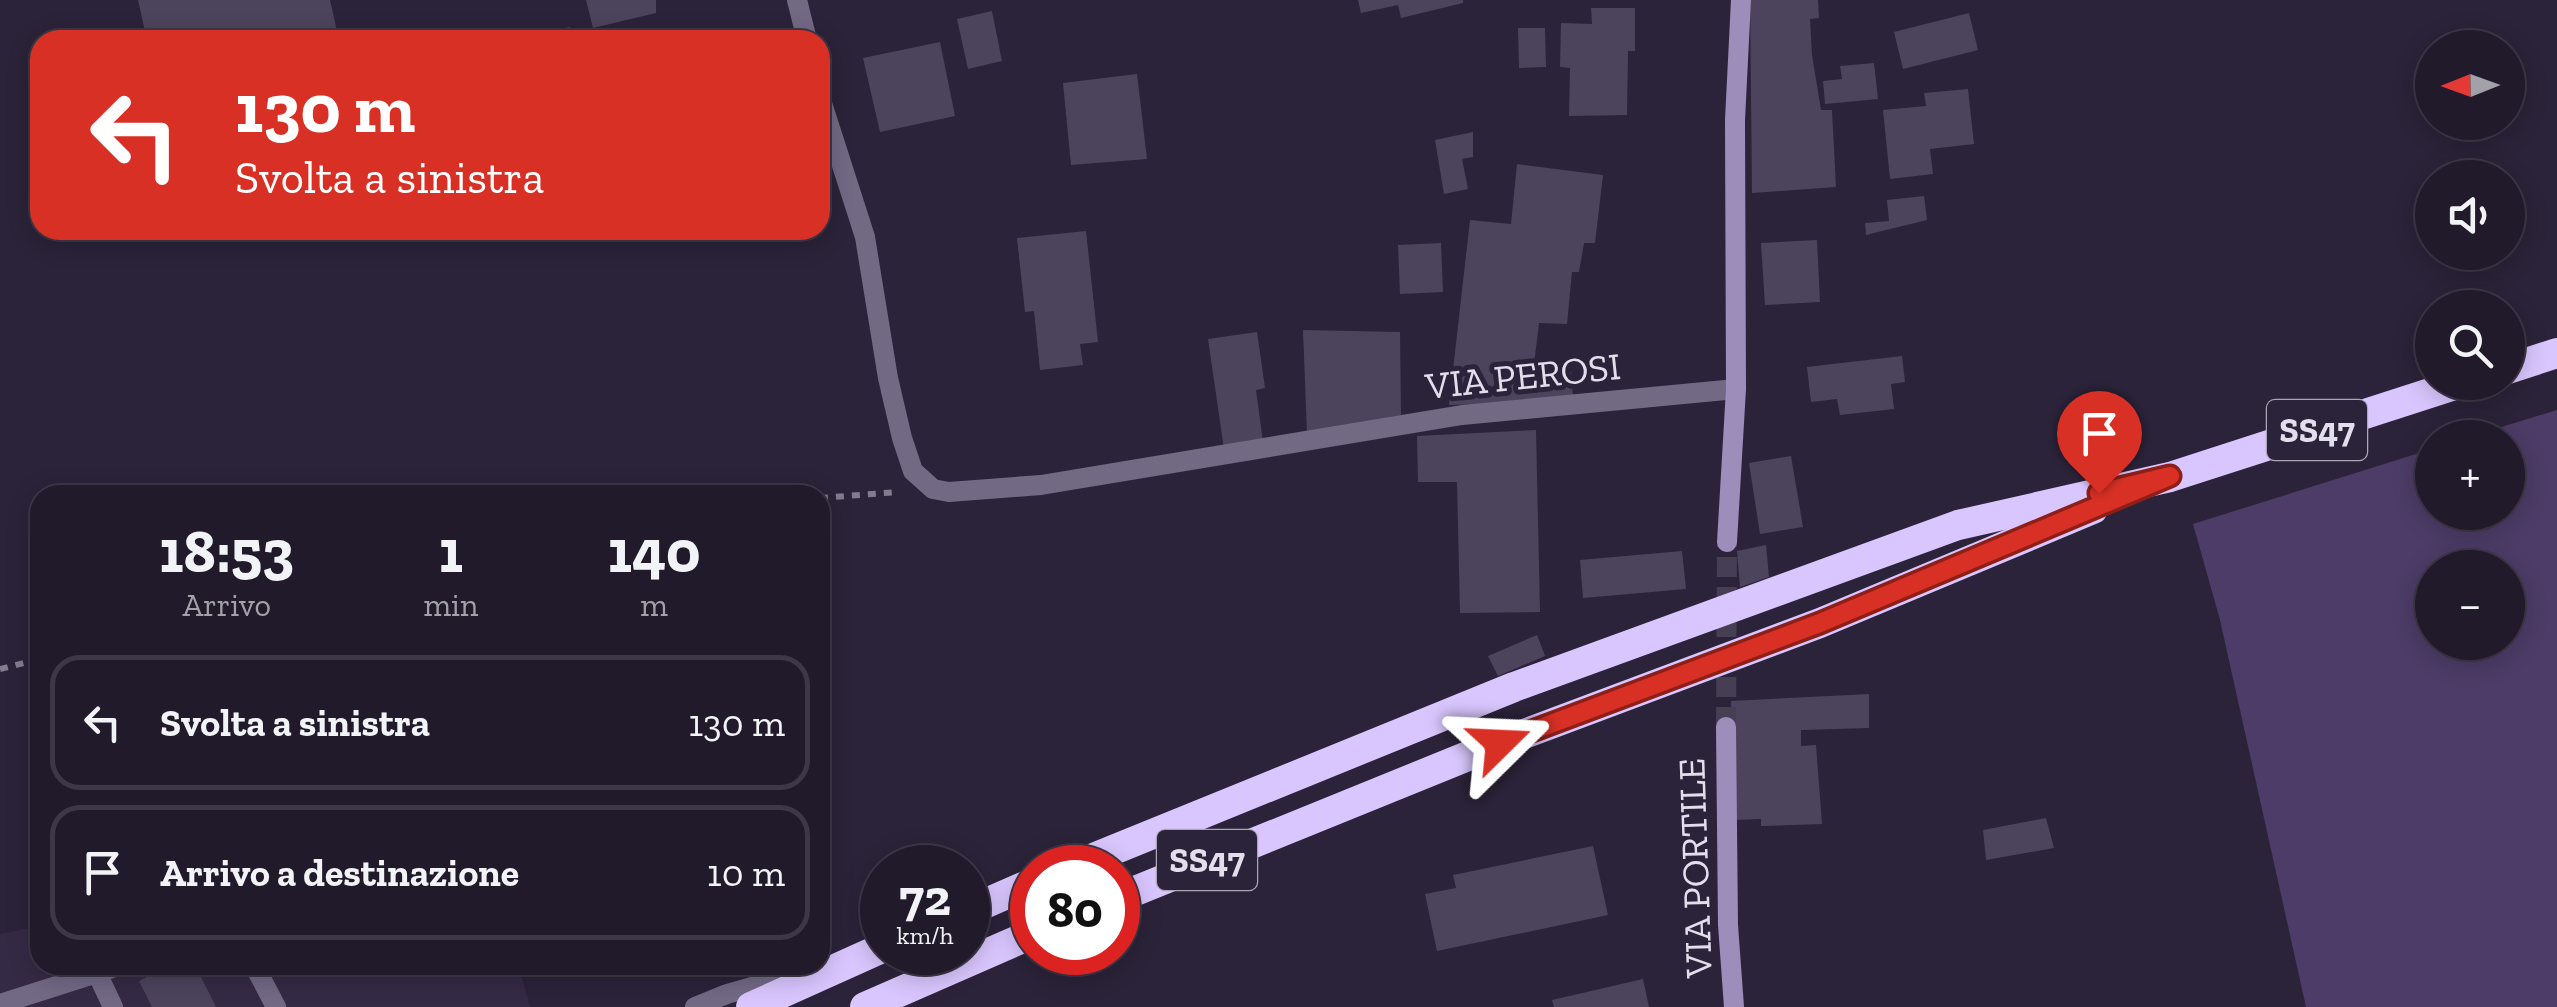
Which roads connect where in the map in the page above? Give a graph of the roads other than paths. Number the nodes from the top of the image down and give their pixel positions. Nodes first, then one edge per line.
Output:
1 (797, 0) edge
2 (1740, 0) edge
3 (804, 30) edge
4 (830, 128) edge
5 (2557, 353) edge
6 (2525, 363) edge
7 (1736, 389) junction
8 (2415, 398) edge
9 (2170, 476) junction
10 (1727, 542) tunnel mouth
11 (1726, 727) tunnel mouth
12 (1126, 845) edge
13 (1140, 889) edge
14 (860, 956) edge
15 (860, 958) edge
16 (830, 964) edge
17 (830, 971) edge
18 (91, 975) edge
19 (98, 975) edge
20 (259, 975) edge
21 (793, 975) edge
22 (822, 975) edge
23 (937, 975) edge
24 (946, 975) edge
25 (0, 1004) edge
26 (112, 1007) edge
27 (276, 1007) edge
28 (696, 1007) edge
29 (751, 1007) edge
30 (865, 1007) edge
31 (908, 1007) edge
32 (1734, 1007) edge

1 - 3 street
2 - 7 street
4 - 7 street, VIA PEROSI
5 - 6 highway
7 - 10 street
8 - 9 highway, SS47
9 - 12 highway, SS47
9 - 13 highway, SS47
11 - 32 street, VIA PORTILE
14 - 16 street
15 - 17 highway
18 - 25 street
19 - 26 street
20 - 27 street
21 - 28 street
22 - 29 highway
23 - 30 highway
24 - 31 street

